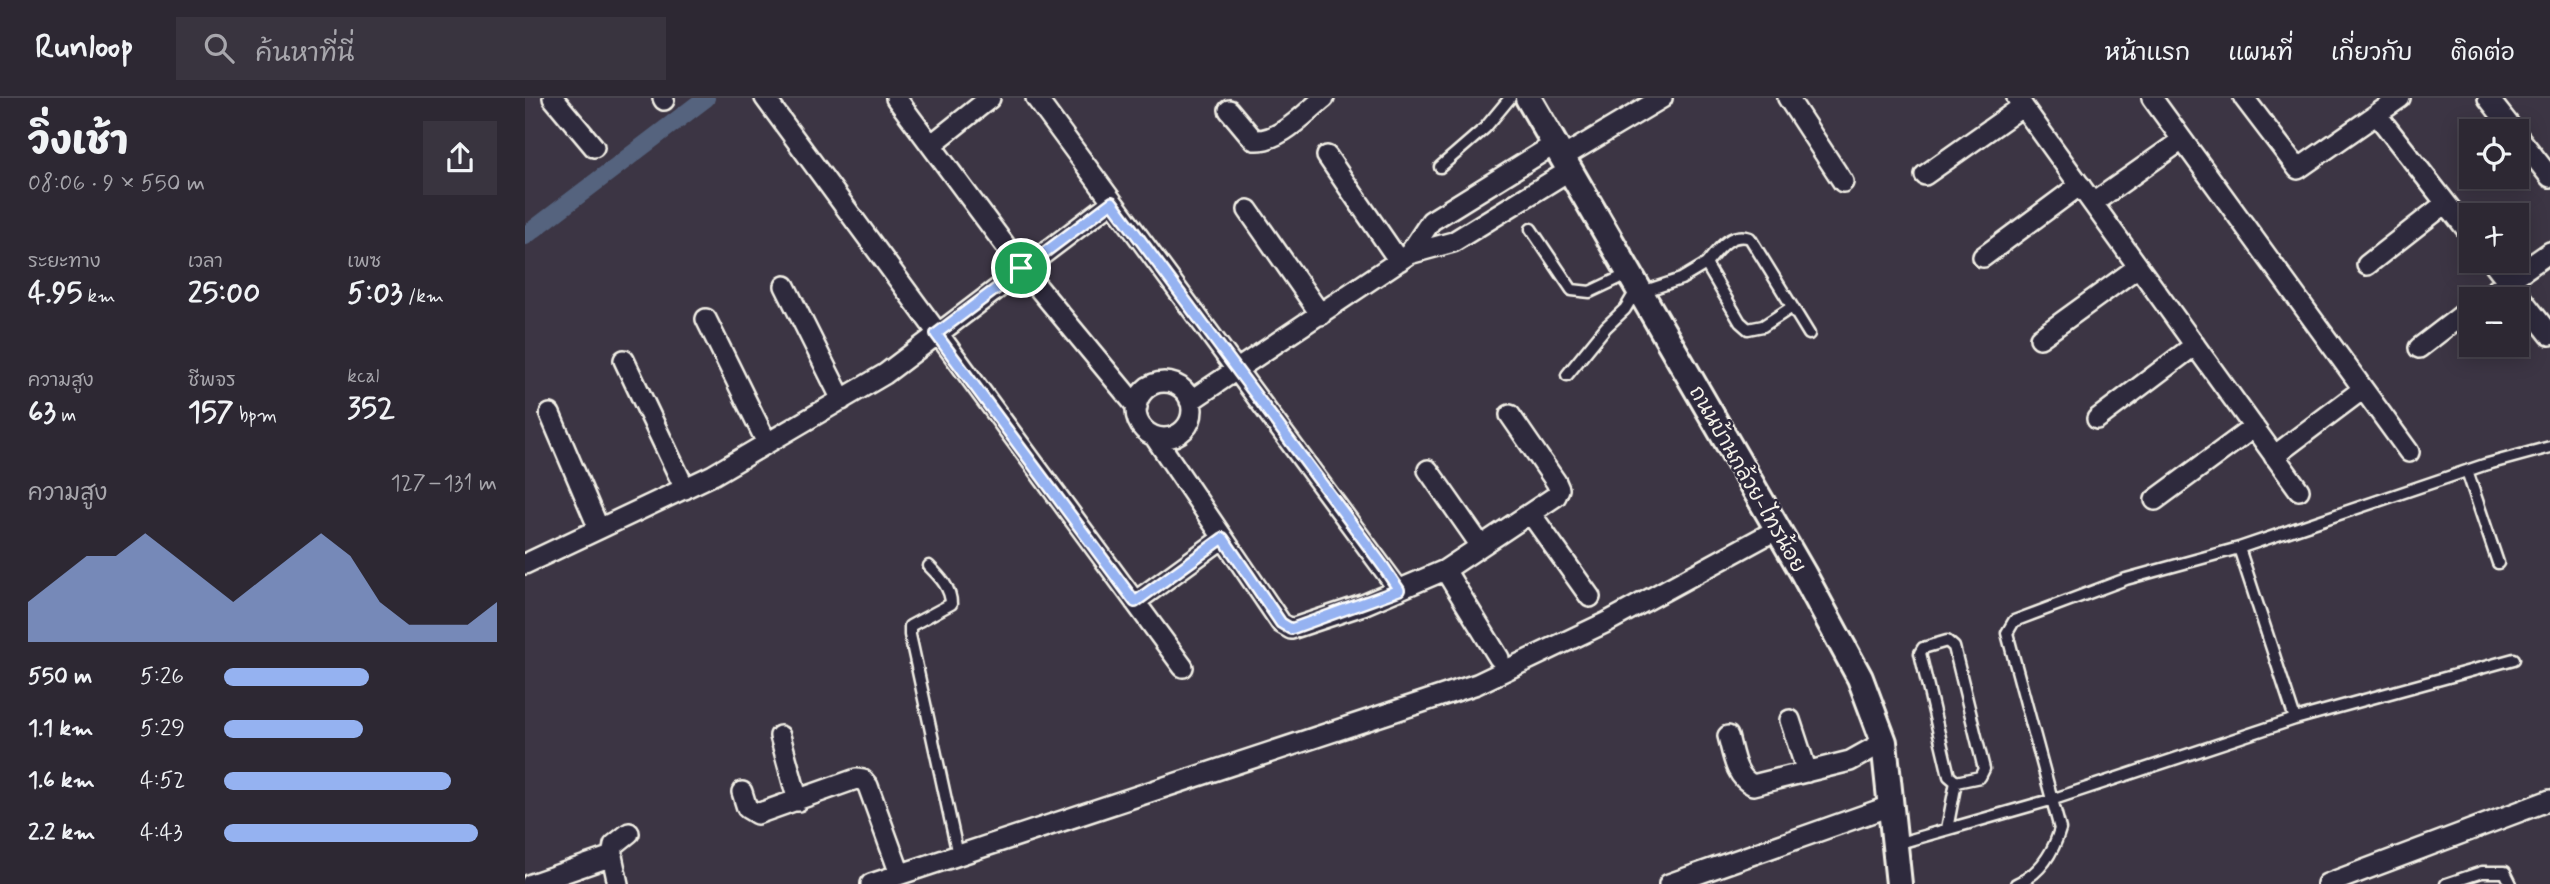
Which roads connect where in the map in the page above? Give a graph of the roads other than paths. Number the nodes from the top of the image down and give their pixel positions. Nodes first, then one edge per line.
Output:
1 (553, 98) edge
2 (765, 98) edge
3 (896, 98) edge
4 (990, 98) edge
5 (1036, 98) edge
6 (1325, 98) edge
7 (1510, 98) edge
8 (1528, 98) edge
9 (1662, 98) edge
10 (1788, 98) edge
11 (2152, 98) edge
12 (2244, 98) edge
13 (2400, 98) edge
14 (2488, 98) edge
15 (2020, 102) edge
16 (1229, 110) dead end
17 (2377, 115) junction
18 (2504, 119) edge
19 (2182, 139) junction
20 (931, 145) junction
21 (594, 147) dead end
22 (2529, 151) edge
23 (1327, 156) dead end
24 (1563, 157) junction
25 (1440, 167) dead end
26 (1925, 175) dead end
27 (2550, 177) edge
28 (1843, 182) dead end
29 (2080, 185) junction
30 (1112, 202) junction
31 (2446, 202) junction
32 (2093, 203) junction
33 (1248, 210) dead end
34 (2459, 219) edge
35 (1531, 229) dead end
36 (2550, 252) edge
37 (1983, 257) dead end
38 (1404, 258) junction
39 (1706, 264) junction
40 (2367, 265) dead end
41 (2139, 267) junction
42 (1021, 268) junction
43 (2501, 273) edge
44 (2507, 281) junction
45 (1637, 284) junction
46 (785, 286) dead end
47 (2499, 287) edge
48 (1792, 307) junction
49 (1321, 315) junction
50 (2459, 317) edge
51 (706, 319) dead end
52 (936, 334) junction
53 (1809, 334) dead end
54 (2550, 335) edge
55 (2040, 338) dead end
56 (2195, 345) junction
57 (2419, 348) dead end
58 (624, 360) dead end
59 (1238, 370) junction
60 (1567, 375) dead end
61 (2363, 389) junction
62 (842, 400) junction
63 (1190, 401) junction
64 (1137, 407) junction
65 (550, 414) dead end
66 (1510, 415) dead end
67 (2097, 418) dead end
68 (2253, 427) junction
69 (1154, 436) junction
70 (767, 443) junction
71 (2550, 447) edge
72 (2409, 452) dead end
73 (2274, 456) junction
74 (1428, 470) dead end
75 (2467, 471) junction
76 (685, 489) junction
77 (2299, 490) dead end
78 (2155, 500) dead end
79 (1531, 514) junction
80 (599, 530) junction
81 (1776, 530) junction
82 (1223, 538) junction
83 (1481, 546) junction
84 (2239, 548) junction
85 (2498, 563) dead end
86 (525, 564) edge
87 (929, 566) dead end
88 (1445, 570) junction
89 (1399, 590) junction
90 (1590, 597) dead end
91 (1135, 602) junction
92 (1499, 658) dead end
93 (2514, 659) dead end
94 (1183, 667) dead end
95 (2295, 719) junction
96 (1790, 720) dead end
97 (780, 736) dead end
98 (1728, 736) dead end
99 (1884, 742) junction
100 (1807, 772) junction
101 (1956, 782) junction
102 (742, 792) dead end
103 (2053, 799) junction
104 (2550, 800) edge
105 (798, 801) junction
106 (1890, 806) junction
107 (1947, 829) junction
108 (629, 832) dead end
109 (1895, 844) junction
110 (958, 855) junction
111 (612, 856) junction
112 (900, 874) junction
113 (2334, 883) edge
114 (531, 884) edge
115 (618, 884) edge
116 (871, 884) edge
117 (1669, 884) edge
118 (1899, 884) edge
119 (2016, 884) edge
120 (2445, 884) edge
121 (2511, 884) edge

1 - 21 street
2 - 52 street
3 - 20 street
4 - 20 street
5 - 30 street
6 - 16 street
7 - 25 lane
8 - 24 street, ถนนบ้านกล้วย-ไทรน้อย
9 - 24 street
10 - 28 street
11 - 19 street
12 - 17 street
13 - 17 street
14 - 18 street
15 - 26 street
15 - 29 street
17 - 31 street
19 - 32 street
19 - 61 street
20 - 42 street
22 - 27 street
23 - 38 street
24 - 38 street
24 - 38 street
24 - 45 street, ถนนบ้านกล้วย-ไทรน้อย
29 - 32 street
29 - 37 street
30 - 42 street
30 - 59 street
31 - 34 street
31 - 40 street
32 - 41 street
33 - 49 street
35 - 45 lane
36 - 44 street
38 - 49 street
39 - 45 lane
39 - 48 lane
39 - 48 lane
41 - 55 street
41 - 56 street
42 - 52 street
42 - 64 street
43 - 44 street
44 - 47 street
44 - 54 street
45 - 60 lane
45 - 81 street, ถนนบ้านกล้วย-ไทรน้อย
46 - 62 street
48 - 53 lane
49 - 59 street
50 - 57 street
51 - 70 street
52 - 62 street
52 - 91 street
56 - 67 street
56 - 68 street
58 - 76 street
59 - 63 street
59 - 89 street
61 - 72 street
61 - 73 street
62 - 70 street
63 - 64 street
63 - 69 street
64 - 69 street
65 - 80 street
66 - 79 street
68 - 73 street
68 - 78 street
69 - 82 street
70 - 76 street
71 - 75 lane
73 - 77 street
74 - 83 street
75 - 84 lane
75 - 85 lane
76 - 80 street
79 - 83 street
79 - 90 street
80 - 86 street
81 - 99 street, ถนนบ้านกล้วย-ไทรน้อย
81 - 110 street
82 - 89 street
82 - 91 street
83 - 88 street
84 - 95 lane
84 - 103 lane
87 - 110 lane
88 - 89 street
88 - 92 street
91 - 94 street
93 - 95 lane
95 - 103 lane
96 - 100 street
97 - 105 street
98 - 100 street
99 - 100 street
99 - 106 street, ถนนบ้านกล้วย-ไทรน้อย
101 - 101 lane
101 - 107 lane
102 - 105 street
103 - 107 lane
103 - 119 lane
104 - 113 street
105 - 112 street
106 - 109 street, ถนนบ้านกล้วย-ไทรน้อย
106 - 117 street
107 - 109 lane
108 - 111 street
109 - 118 street, ถนนบ้านกล้วย-ไทรน้อย
110 - 112 street
111 - 114 street
111 - 115 street
112 - 116 street
120 - 121 lane

